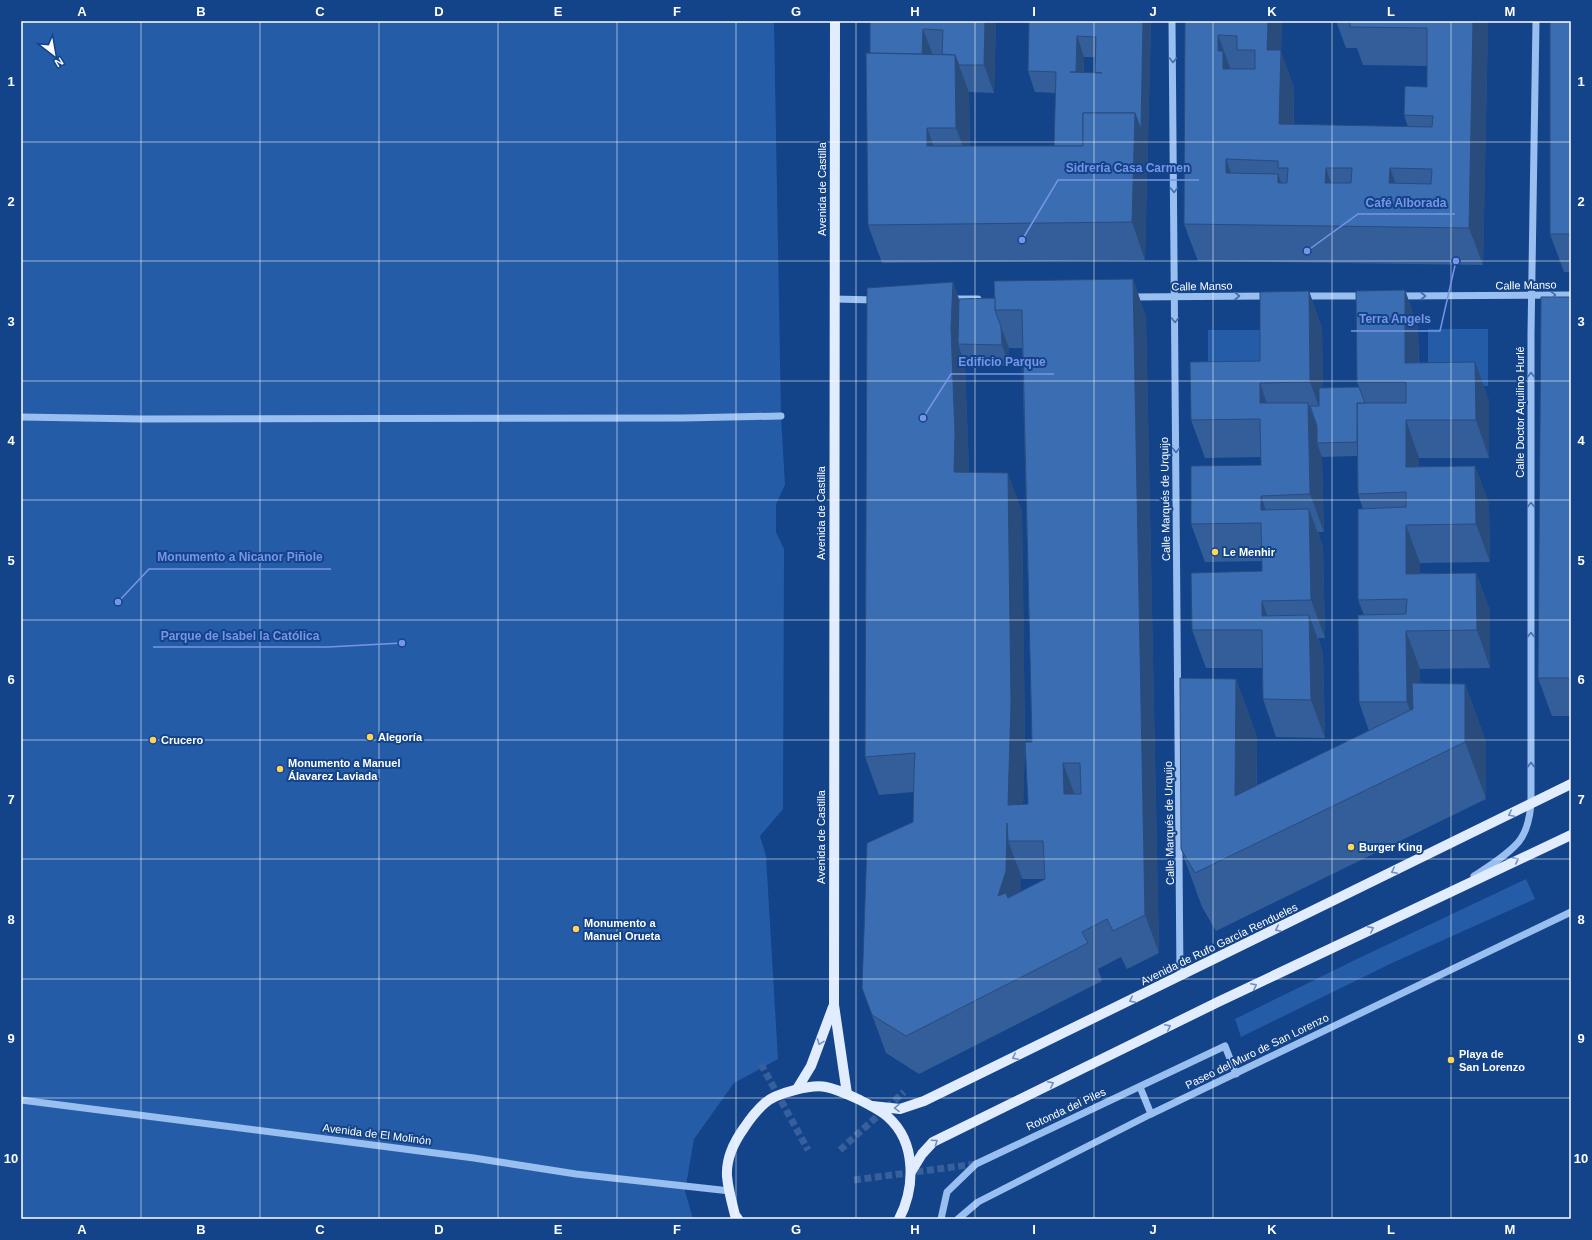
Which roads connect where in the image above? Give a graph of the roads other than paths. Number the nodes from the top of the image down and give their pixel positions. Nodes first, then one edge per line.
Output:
1 (835, 21) edge
2 (1172, 21) edge
3 (1536, 21) edge
4 (1571, 295) edge
5 (1280, 296) edge
6 (1295, 296) edge
7 (1375, 296) edge
8 (1391, 296) edge
9 (1532, 296) junction
10 (1124, 297) edge
11 (1174, 297) junction
12 (834, 299) junction
13 (944, 299) edge
14 (983, 299) edge
15 (882, 300) edge
16 (781, 416) dead end
17 (21, 417) edge
18 (1571, 784) edge
19 (1531, 804) junction
20 (1571, 835) edge
21 (1456, 888) junction
22 (1571, 912) edge
23 (1180, 976) junction
24 (834, 1006) junction
25 (1236, 1074) junction
26 (1140, 1087) junction
27 (797, 1089) junction
28 (847, 1094) junction
29 (21, 1100) edge
30 (872, 1106) junction
31 (1151, 1114) junction
32 (911, 1172) junction
33 (730, 1191) junction
34 (738, 1219) edge
35 (899, 1219) edge
36 (941, 1219) edge
37 (958, 1219) edge

1 - 12 main road, Avenida de Castilla
2 -> 11 street, Calle Marqués de Urquijo
3 - 9 street, Calle Doctor Aquilino Hurlé
9 -> 4 street, Calle Manso
11 -> 5 street, Calle Manso
6 - 7 street
8 -> 9 street, Calle Manso
19 -> 9 street, Calle Doctor Aquilino Hurlé
10 - 11 street, Calle Manso
11 -> 23 street, Calle Marqués de Urquijo
12 - 15 street
12 - 24 main road, Avenida de Castilla
13 - 14 street
16 - 17 street
18 - 19 main road, Avenida de Rufo García Rendueles
19 - 21 street, Calle Doctor Aquilino Hurlé
19 -> 23 main road, Avenida de Rufo García Rendueles
21 -> 20 main road
32 -> 21 main road
22 - 25 street, Paseo del Muro de San Lorenzo
23 -> 30 main road, Avenida de Rufo García Rendueles
24 -> 27 main road, Avenida de Castilla
24 - 28 main road, Avenida de Castilla
25 - 26 street, Rotonda del Piles
25 - 31 street, Paseo del Muro de San Lorenzo
26 - 31 street
26 - 36 street, Rotonda del Piles
27 - 28 main road
27 - 33 main road
28 - 30 main road
29 - 33 street, Avenida de El Molinón
30 - 32 main road
31 - 37 street, Paseo del Muro de San Lorenzo
32 - 35 main road
33 - 34 main road

